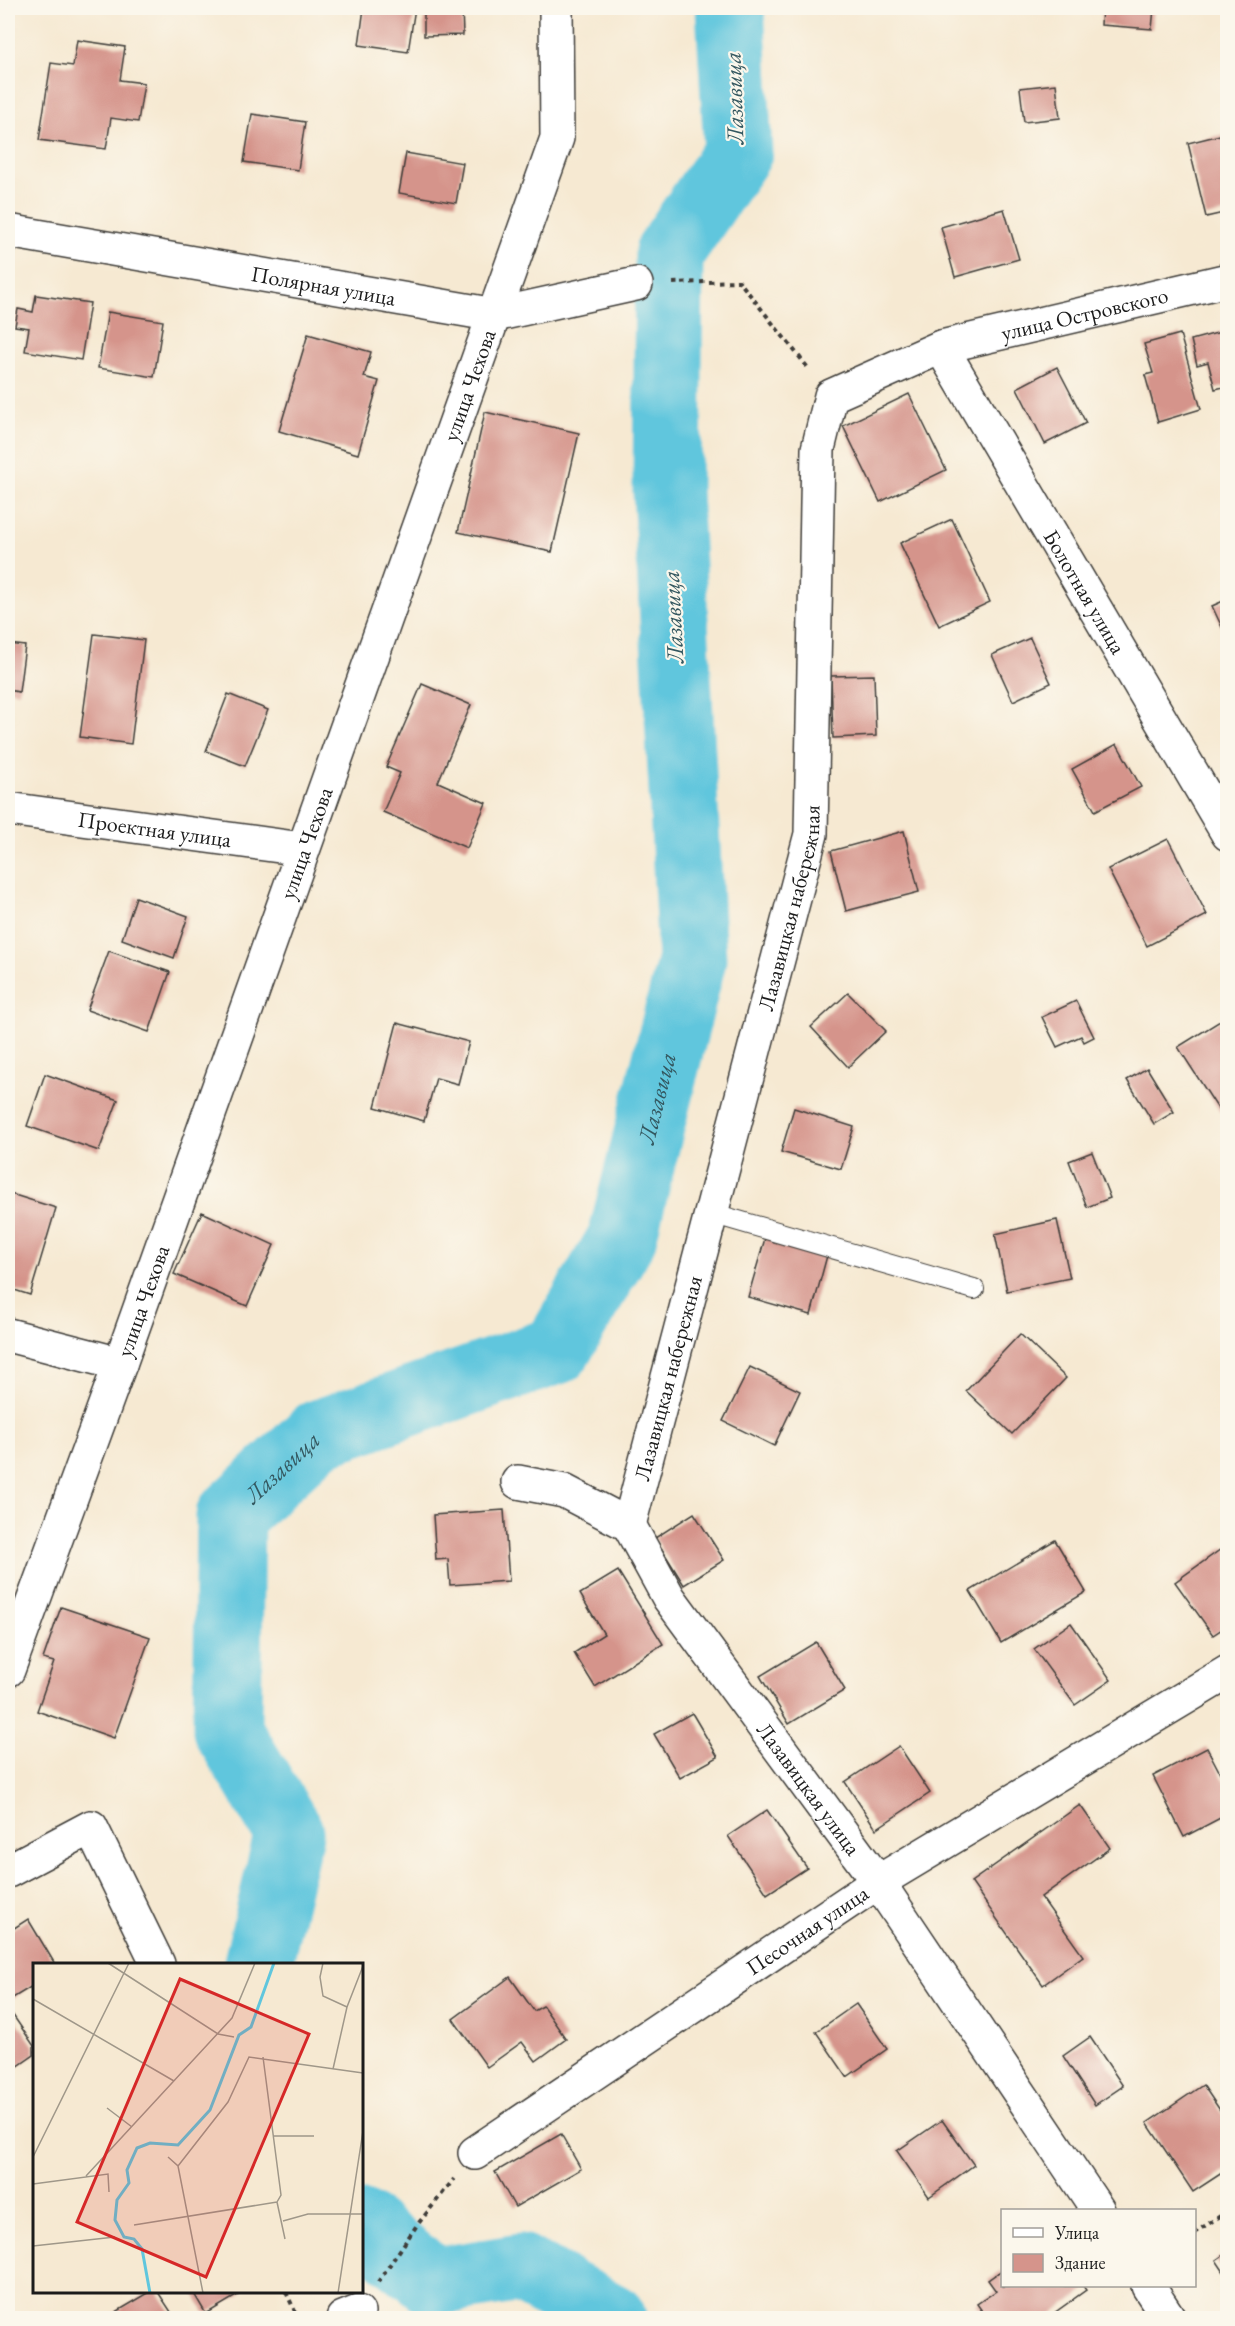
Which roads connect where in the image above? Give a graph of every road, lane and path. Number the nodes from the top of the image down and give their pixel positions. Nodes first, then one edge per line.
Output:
1 (556, 8) edge
2 (8, 231) edge
3 (1227, 280) edge
4 (636, 284) joint
5 (495, 315) junction
6 (941, 347) junction
7 (831, 396) junction
8 (8, 809) edge
9 (1227, 834) edge
10 (302, 849) junction
11 (711, 1213) junction
12 (974, 1289) dead end
13 (8, 1335) edge
14 (120, 1364) junction
15 (518, 1482) dead end
16 (628, 1525) junction
17 (8, 1670) edge
18 (1227, 1672) edge
19 (8, 1871) edge
20 (878, 1882) junction
21 (157, 1963) edge
22 (475, 2153) joint
23 (1097, 2209) edge
24 (1227, 2211) edge
25 (1196, 2232) edge
26 (1149, 2287) edge
27 (286, 2293) edge
28 (351, 2315) edge
29 (298, 2319) edge
30 (1169, 2319) edge

1 - 5 street, улица Чехова
2 - 5 street, Полярная улица
3 - 6 street, улица Островского
4 - 5 street, Полярная улица
4 - 7 path
5 - 10 street, улица Чехова
6 - 7 street
6 - 9 street, Болотная улица
7 - 11 street, Лазавицкая набережная
8 - 10 street, Проектная улица
10 - 14 street, улица Чехова
11 - 12 lane
11 - 16 street, Лазавицкая набережная
13 - 14 street
14 - 17 street, улица Чехова
15 - 16 street
16 - 20 street, Лазавицкая улица
18 - 20 street, Песочная улица
19 - 21 street
20 - 22 street, Песочная улица
20 - 23 street, Лазавицкая улица
22 - 28 path
24 - 25 path
26 - 30 street
27 - 29 path

